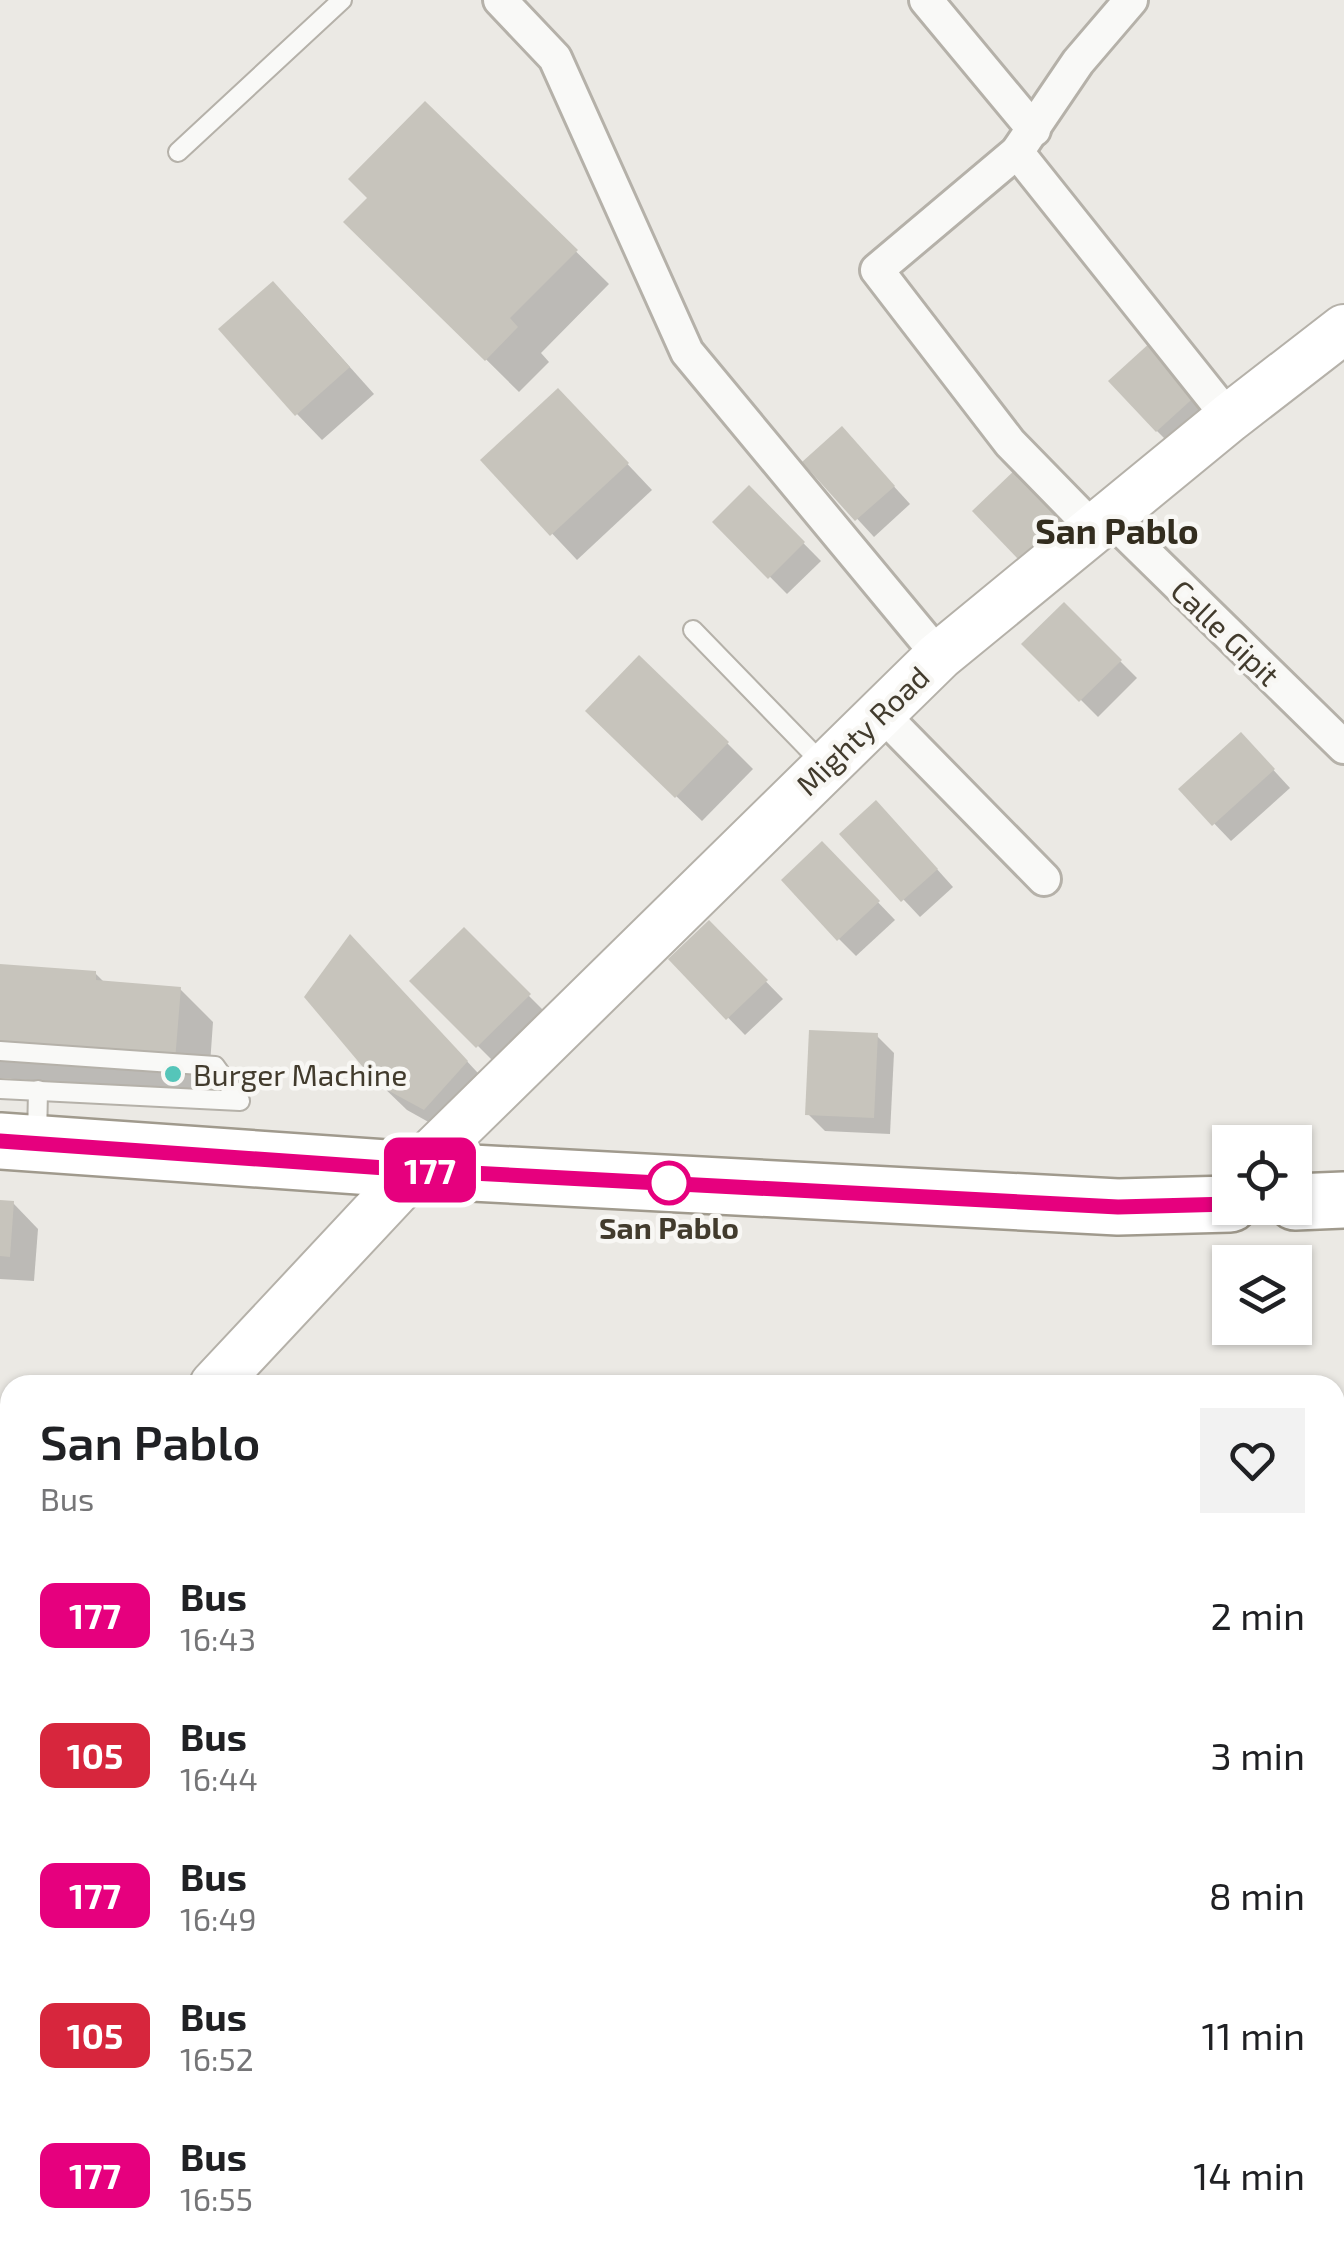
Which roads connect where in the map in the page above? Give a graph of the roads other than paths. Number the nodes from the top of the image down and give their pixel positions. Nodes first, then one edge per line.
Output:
1 (342, 0) edge
2 (500, 0) edge
3 (926, 0) edge
4 (1131, 0) edge
5 (1026, 141) junction
6 (178, 152) dead end
7 (1344, 329) edge
8 (1230, 418) junction
9 (1102, 524) junction
10 (693, 630) dead end
11 (939, 656) junction
12 (881, 713) junction
13 (1344, 747) edge
14 (826, 766) junction
15 (1044, 878) dead end
16 (0, 1051) edge
17 (0, 1089) edge
18 (38, 1090) junction
19 (18, 1142) edge
20 (414, 1170) junction
21 (1344, 1200) edge
22 (1312, 1201) edge
23 (1212, 1204) edge
24 (223, 1375) edge

1 - 6 lane
2 - 11 street
3 - 5 street
4 - 5 street
5 - 8 street
5 - 9 street, Calle Gipit
7 - 8 street, Mighty Road
8 - 9 street, Mighty Road
9 - 11 street, Mighty Road
9 - 13 street, Calle Gipit
10 - 14 lane
11 - 12 street, Mighty Road
12 - 14 street, Mighty Road
12 - 15 street
14 - 20 street, Mighty Road
16 - 18 lane
17 - 18 lane
18 - 19 lane
19 - 20 highway
20 - 23 highway
20 - 24 street, Mighty Road
21 - 22 highway

